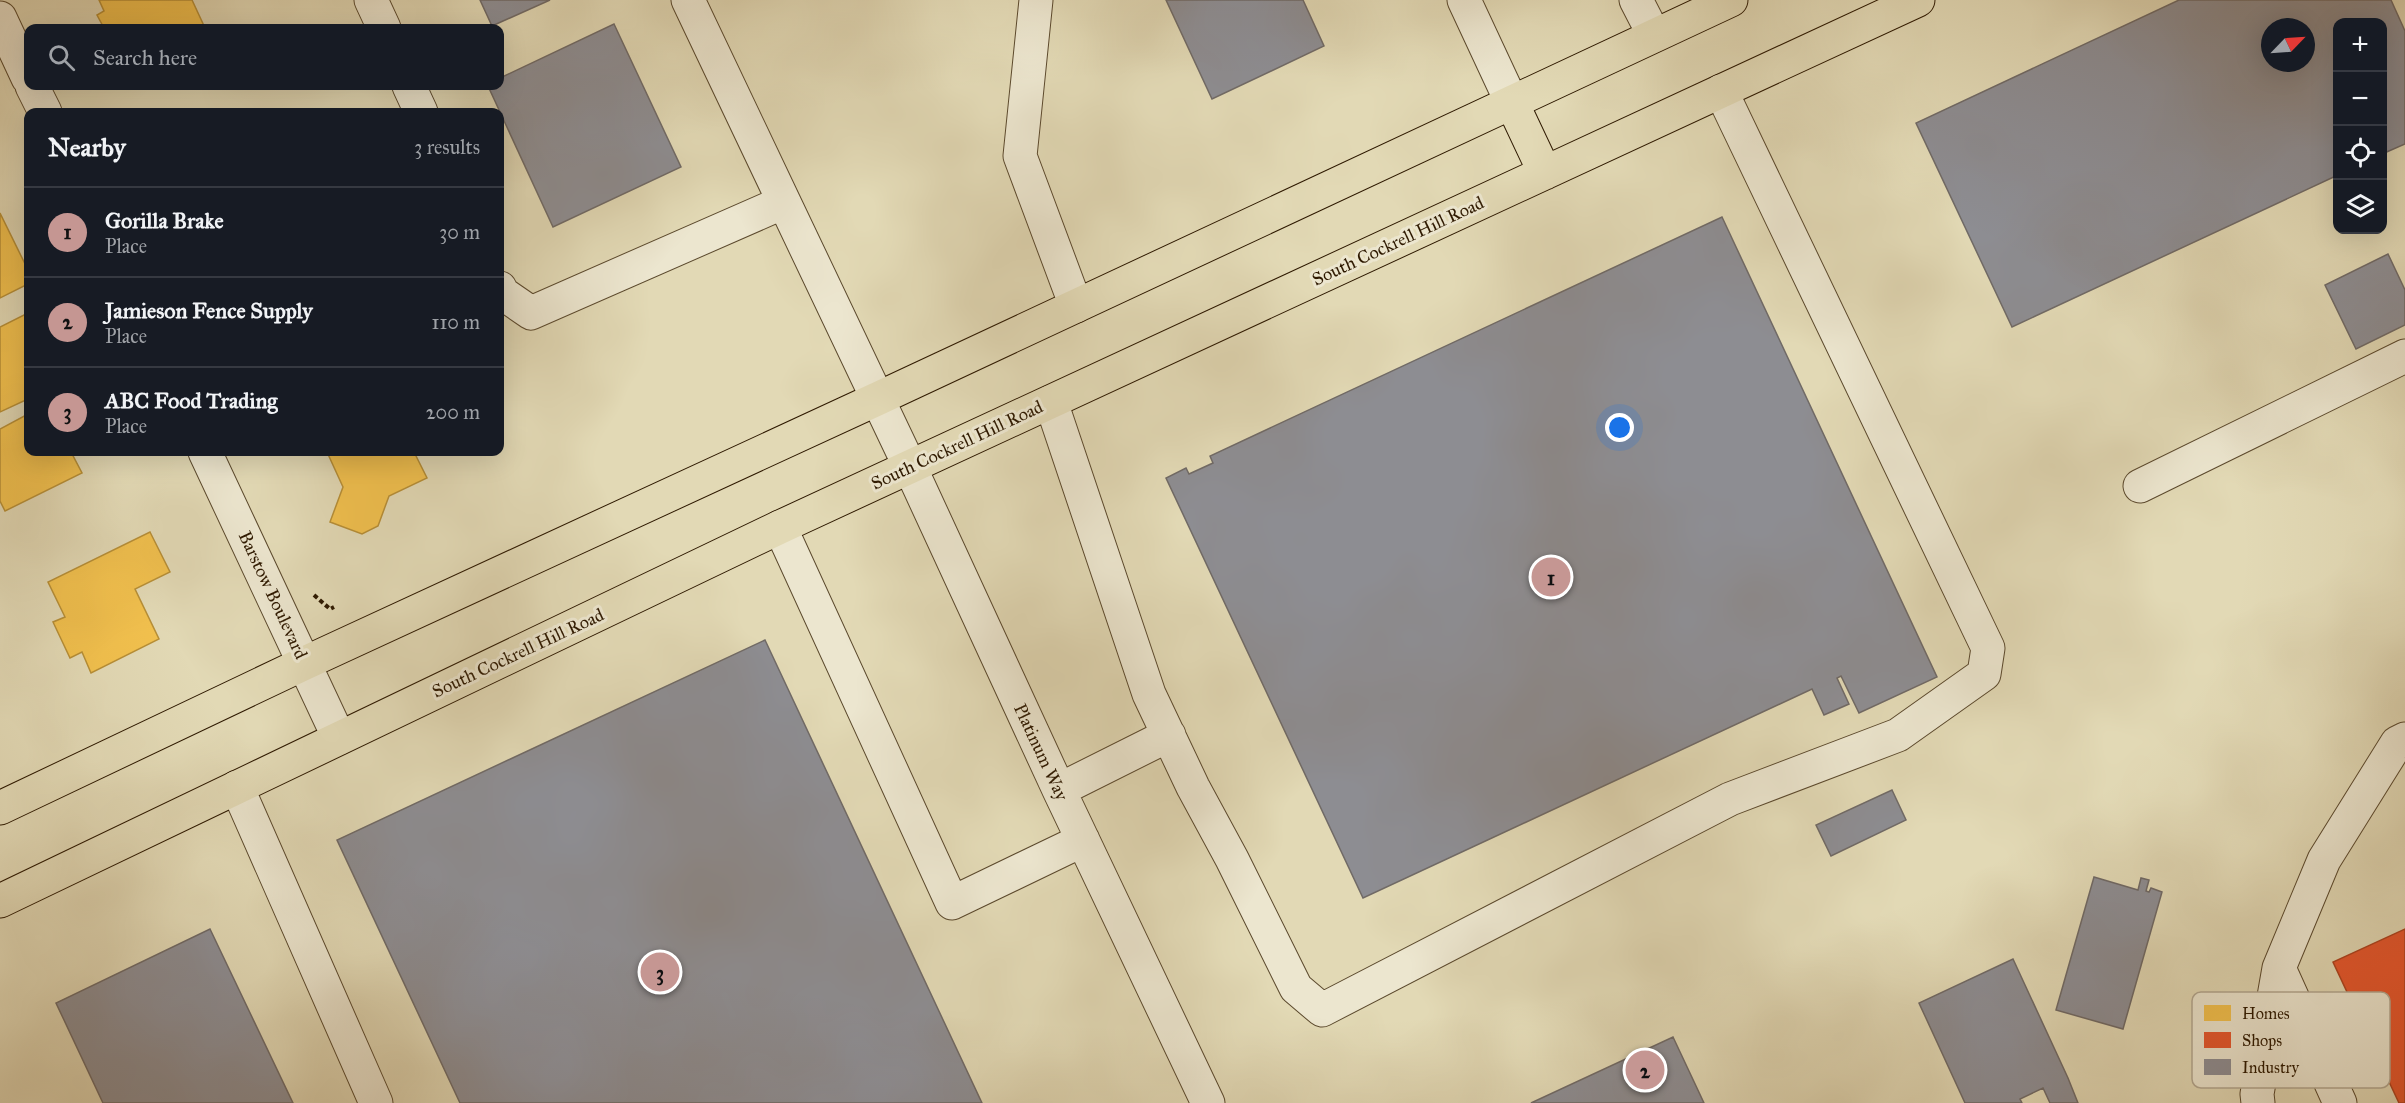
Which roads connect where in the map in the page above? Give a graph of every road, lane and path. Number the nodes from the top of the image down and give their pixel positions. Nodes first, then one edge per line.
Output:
1 (371, 0) edge
2 (688, 0) edge
3 (1036, 0) edge
4 (1464, 0) edge
5 (1636, 0) edge
6 (1731, 0) edge
7 (1918, 0) edge
8 (0, 18) edge
9 (382, 24) edge
10 (1654, 35) junction
11 (24, 69) edge
12 (34, 90) edge
13 (411, 90) edge
14 (1721, 91) junction
15 (1512, 103) junction
16 (43, 108) edge
17 (419, 108) edge
18 (1545, 173) junction
19 (784, 202) junction
20 (504, 295) edge
21 (1076, 306) junction
22 (2405, 356) edge
23 (877, 399) junction
24 (1051, 402) junction
25 (207, 456) edge
26 (910, 467) junction
27 (2139, 486) dead end
28 (780, 527) junction
29 (276, 600) junction
30 (341, 604) dead end
31 (305, 663) junction
32 (1168, 735) junction
33 (339, 738) junction
34 (2405, 739) edge
35 (237, 787) junction
36 (1059, 790) junction
37 (0, 808) edge
38 (1083, 840) junction
39 (0, 901) edge
40 (2279, 968) junction
41 (2275, 992) edge
42 (2290, 992) edge
43 (2258, 1088) edge
44 (2333, 1088) edge
45 (376, 1103) edge
46 (1208, 1103) edge
47 (2258, 1103) edge
48 (2340, 1103) edge

1 - 9 street
2 - 19 street, Platinum Way
3 - 21 street
4 - 15 street
5 - 10 street
6 - 10 main road
7 - 14 main road, South Cockrell Hill Road
8 - 11 street
10 - 15 main road
12 - 16 street
13 - 17 street
14 - 18 main road, South Cockrell Hill Road
14 - 32 street
15 - 18 main road
15 - 21 main road
18 - 24 main road, South Cockrell Hill Road
19 - 20 street
19 - 23 street, Platinum Way
21 - 23 main road
22 - 27 street
23 - 26 street, Platinum Way
23 - 31 main road
24 - 26 main road, South Cockrell Hill Road
24 - 32 street
25 - 29 street, Barstow Boulevard
26 - 28 main road, South Cockrell Hill Road
26 - 36 street, Platinum Way
28 - 33 main road, South Cockrell Hill Road
28 - 38 street
29 - 30 path
29 - 31 street, Barstow Boulevard
31 - 33 street, Barstow Boulevard
31 - 37 main road
32 - 36 street
33 - 35 main road, South Cockrell Hill Road
34 - 40 street
35 - 39 main road, South Cockrell Hill Road
35 - 45 street
36 - 38 street, Platinum Way
38 - 46 street, Platinum Way
40 - 41 street
40 - 42 street
43 - 47 street
44 - 48 street

